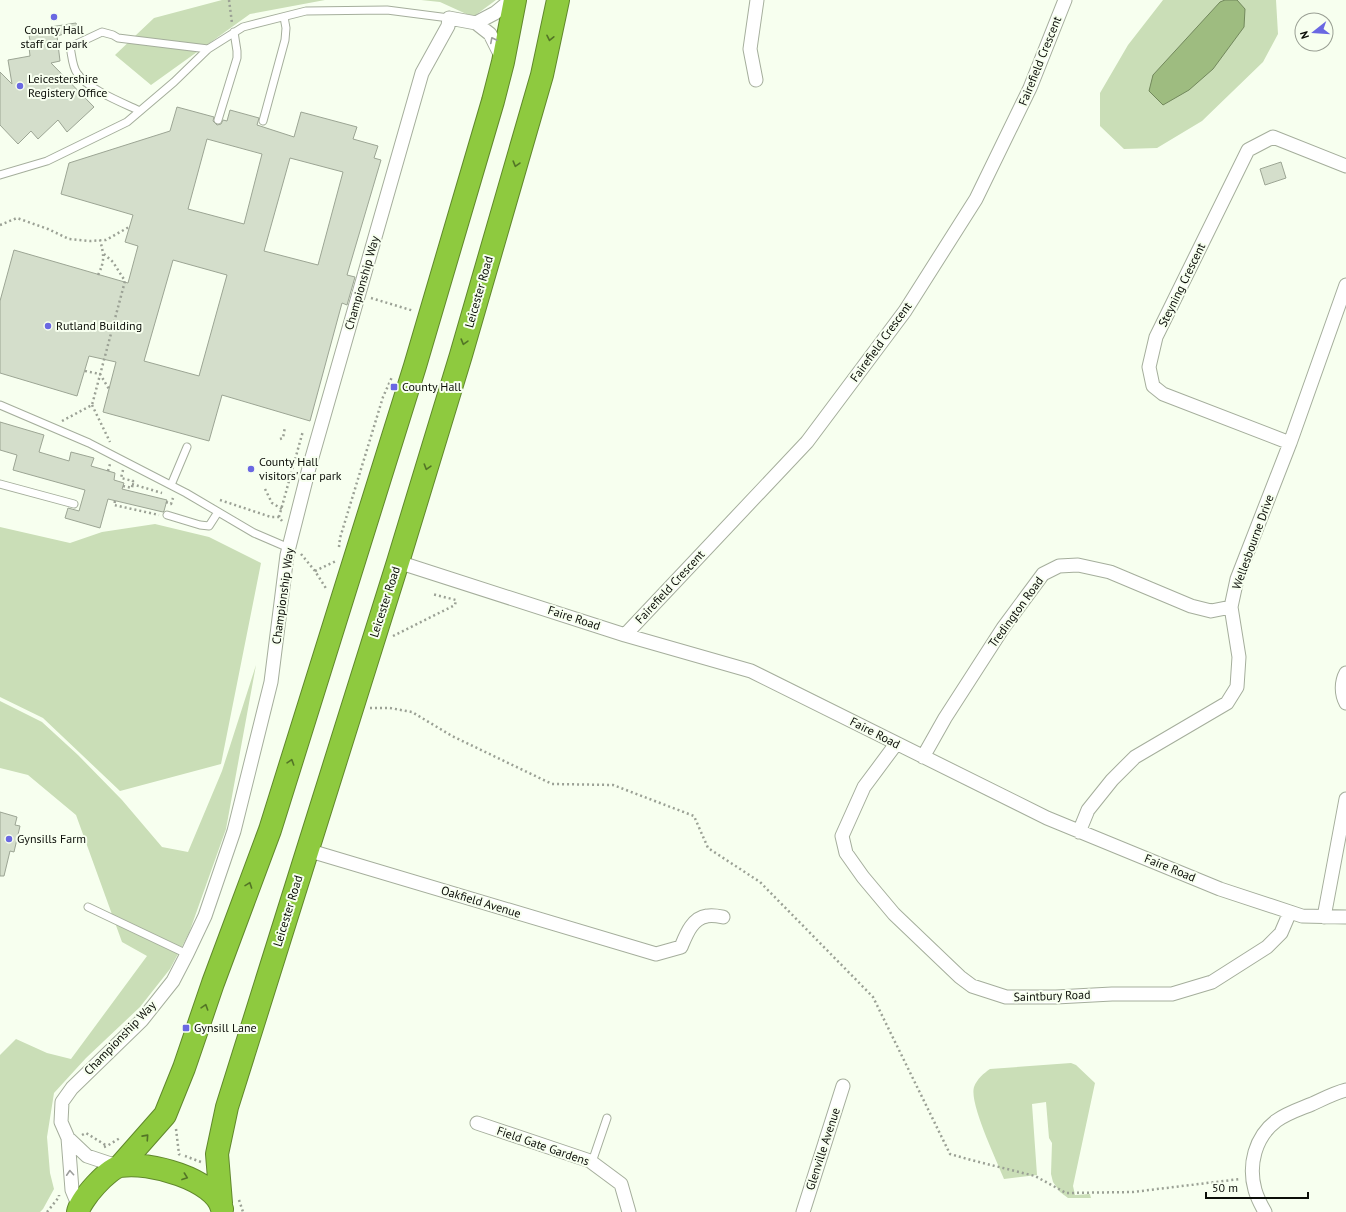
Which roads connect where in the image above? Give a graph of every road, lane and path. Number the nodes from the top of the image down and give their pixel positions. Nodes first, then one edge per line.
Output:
1 (229, 0) edge
2 (511, 0) edge
3 (515, 0) edge
4 (558, 0) edge
5 (756, 0) edge
6 (1065, 0) edge
7 (284, 17) junction
8 (449, 18) junction
9 (476, 23) junction
10 (234, 32) junction
11 (208, 49) junction
12 (503, 62) junction
13 (756, 80) dead end
14 (140, 111) junction
15 (218, 120) dead end
16 (263, 121) dead end
17 (1346, 166) edge
18 (0, 175) edge
19 (0, 225) edge
20 (129, 227) dead end
21 (100, 240) junction
22 (104, 254) junction
23 (98, 275) dead end
24 (1346, 285) edge
25 (359, 294) junction
26 (415, 311) dead end
27 (86, 370) dead end
28 (100, 374) junction
29 (108, 389) dead end
30 (92, 404) junction
31 (0, 405) edge
32 (51, 426) junction
33 (103, 427) dead end
34 (285, 427) dead end
35 (303, 431) dead end
36 (280, 439) dead end
37 (1290, 443) junction
38 (187, 447) dead end
39 (121, 478) dead end
40 (0, 484) edge
41 (132, 484) junction
42 (171, 485) junction
43 (123, 486) dead end
44 (265, 489) dead end
45 (217, 499) dead end
46 (115, 501) dead end
47 (166, 502) dead end
48 (74, 504) dead end
49 (171, 504) junction
50 (282, 509) junction
51 (218, 512) junction
52 (167, 515) junction
53 (279, 517) junction
54 (290, 542) junction
55 (337, 561) dead end
56 (398, 562) junction
57 (315, 571) junction
58 (331, 595) dead end
59 (1231, 607) junction
60 (625, 635) junction
61 (1346, 672) edge
62 (1346, 703) edge
63 (369, 708) dead end
64 (896, 744) junction
65 (923, 757) junction
66 (1346, 799) edge
67 (1079, 832) junction
68 (307, 850) junction
69 (88, 907) dead end
70 (1290, 912) junction
71 (723, 917) dead end
72 (1324, 917) junction
73 (1346, 917) edge
74 (188, 954) junction
75 (843, 1086) dead end
76 (1346, 1090) edge
77 (165, 1115) junction
78 (607, 1118) dead end
79 (477, 1123) dead end
80 (125, 1135) dead end
81 (68, 1138) junction
82 (92, 1158) junction
83 (592, 1162) junction
84 (119, 1166) junction
85 (217, 1166) junction
86 (70, 1177) junction
87 (1252, 1178) junction
88 (222, 1208) edge
89 (79, 1210) edge
90 (47, 1212) edge
91 (629, 1212) edge
92 (803, 1212) edge
93 (1265, 1212) edge

1 - 10 path
2 - 9 street
3 - 12 highway
4 -> 56 highway, Leicester Road
5 - 13 street
6 - 60 street, Fairefield Crescent
7 - 8 lane
7 - 10 lane
7 - 16 lane
8 - 9 street
8 - 25 street, Championship Way
12 -> 9 street
10 - 11 lane
10 - 15 lane
11 - 14 lane
11 - 14 lane
77 -> 12 highway
14 - 18 lane
17 - 37 street, Steyning Crescent
19 - 21 path
20 - 21 path
21 - 22 path
22 - 23 path
22 - 28 path
24 - 37 street, Wellesbourne Drive
25 - 26 path
25 - 54 street, Championship Way
27 - 28 path
28 - 29 path
28 - 30 path
30 - 32 path
30 - 33 path
31 - 32 lane
32 - 42 lane
34 - 36 path
35 - 50 path
37 - 59 street, Wellesbourne Drive
38 - 42 lane
39 - 41 path
40 - 48 lane
41 - 43 path
41 - 49 path
42 - 51 lane
44 - 50 path
45 - 53 path
46 - 52 path
47 - 49 path
49 - 52 path
50 - 53 path
51 - 52 lane
51 - 54 lane
53 - 54 path
54 - 57 path
54 - 74 street, Championship Way
55 - 57 path
56 - 60 street, Faire Road
56 - 68 highway, Leicester Road
57 - 58 path
59 - 65 street, Tredington Road
59 - 67 street, Wellesbourne Drive
60 - 64 street, Faire Road
61 - 62 street
63 - 87 path
64 - 65 street, Faire Road
64 - 70 street, Saintbury Road
65 - 67 street, Faire Road
66 - 72 street
67 - 70 street, Faire Road
68 - 71 street, Oakfield Avenue
68 - 85 highway, Leicester Road
69 - 74 lane
70 - 72 street, Faire Road
72 - 73 street, Faire Road
74 - 81 street, Championship Way
75 - 92 street, Glenville Avenue
76 - 87 street
84 -> 77 highway
77 - 85 path
78 - 83 lane
79 - 83 street, Field Gate Gardens
80 - 82 path
81 - 82 street, Championship Way
86 -> 81 street, Championship Way
82 - 84 street, Championship Way
83 - 91 street, Field Gate Gardens
84 -> 88 highway
84 - 89 highway
85 - 88 highway, Leicester Road
86 - 89 street, Championship Way
86 - 90 path
87 - 93 street

